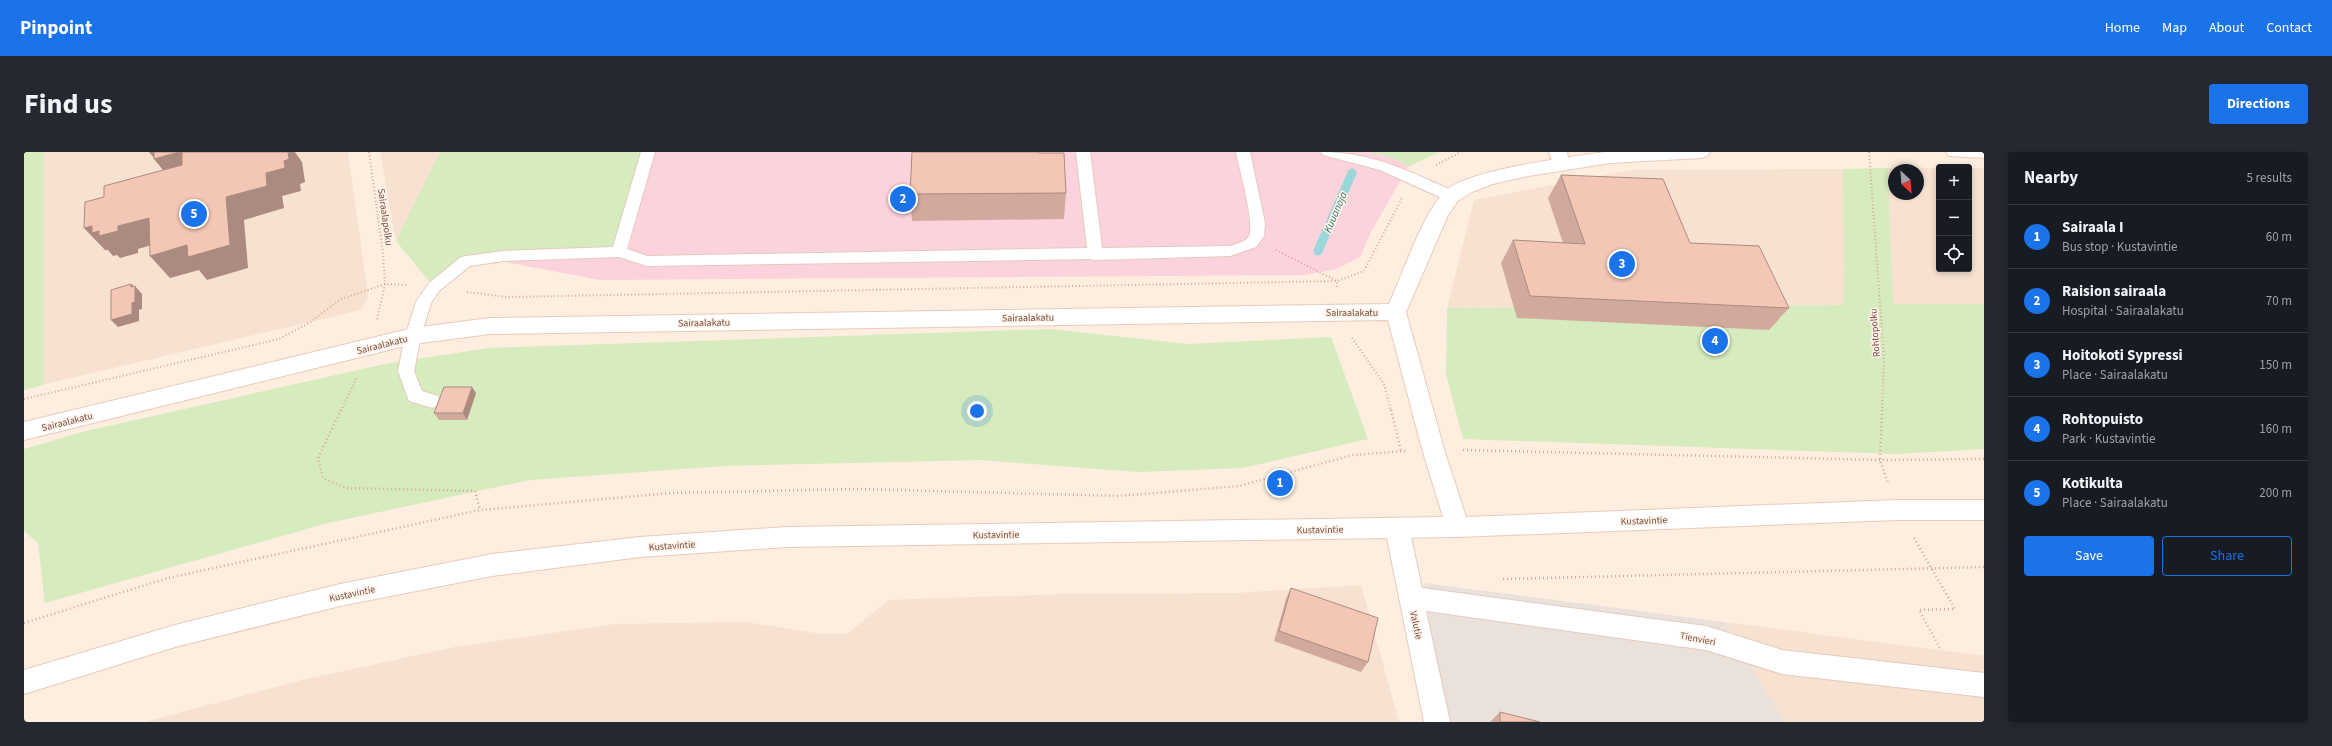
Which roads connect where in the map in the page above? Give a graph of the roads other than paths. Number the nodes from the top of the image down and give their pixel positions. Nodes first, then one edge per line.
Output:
1 (648, 152) edge
2 (1083, 152) edge
3 (1243, 152) edge
4 (1328, 152) edge
5 (1701, 152) edge
6 (1955, 152) edge
7 (1984, 152) edge
8 (1560, 158) edge
9 (1451, 196) junction
10 (619, 252) junction
11 (1095, 255) junction
12 (1396, 312) junction
13 (413, 336) junction
14 (432, 402) dead end
15 (24, 431) edge
16 (1984, 510) edge
17 (1458, 527) junction
18 (1397, 528) junction
19 (1411, 598) junction
20 (24, 682) edge
21 (1984, 685) edge
22 (1437, 722) edge

1 - 10 lane
2 - 11 lane
3 - 11 lane
4 - 9 lane
5 - 8 street
6 - 7 street
8 - 9 street
9 - 12 street
10 - 11 lane
10 - 13 lane
12 - 13 street, Sairaalakatu
12 - 17 street
13 - 14 lane
13 - 15 street, Sairaalakatu
16 - 17 street, Kustavintie
17 - 18 street, Kustavintie
18 - 19 street, Valutie
18 - 20 street, Kustavintie
19 - 21 street, Tienvieri
19 - 22 street, Valutie

